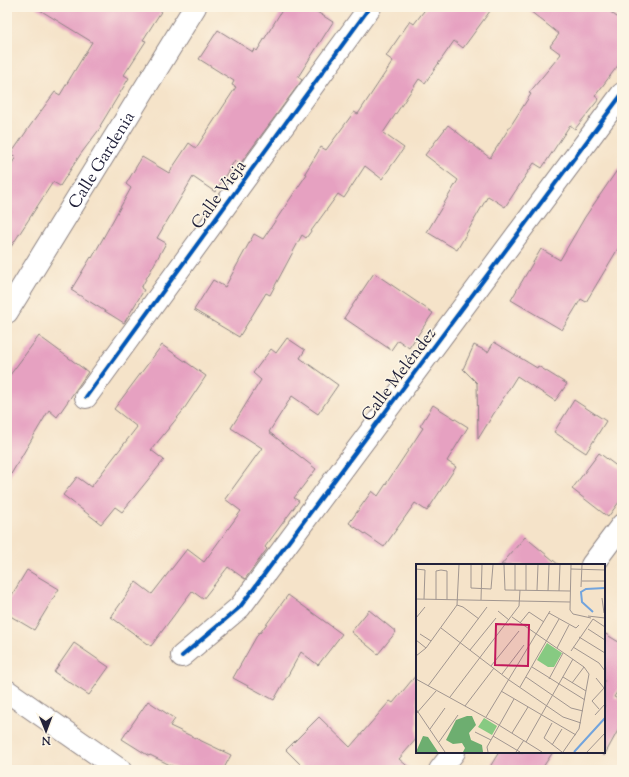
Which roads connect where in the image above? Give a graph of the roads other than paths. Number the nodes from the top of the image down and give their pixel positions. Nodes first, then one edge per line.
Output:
1 (195, 7) edge
2 (370, 7) edge
3 (622, 94) edge
4 (7, 312) edge
5 (86, 397) dead end
6 (622, 525) edge
7 (593, 564) edge
8 (182, 656) dead end
9 (7, 691) edge
10 (453, 753) edge
11 (120, 770) edge
12 (440, 770) edge

1 - 4 street, Calle Gardenia
2 - 5 street, Calle Vieja
3 - 8 street, Calle Meléndez
6 - 7 street
9 - 11 street
10 - 12 street

